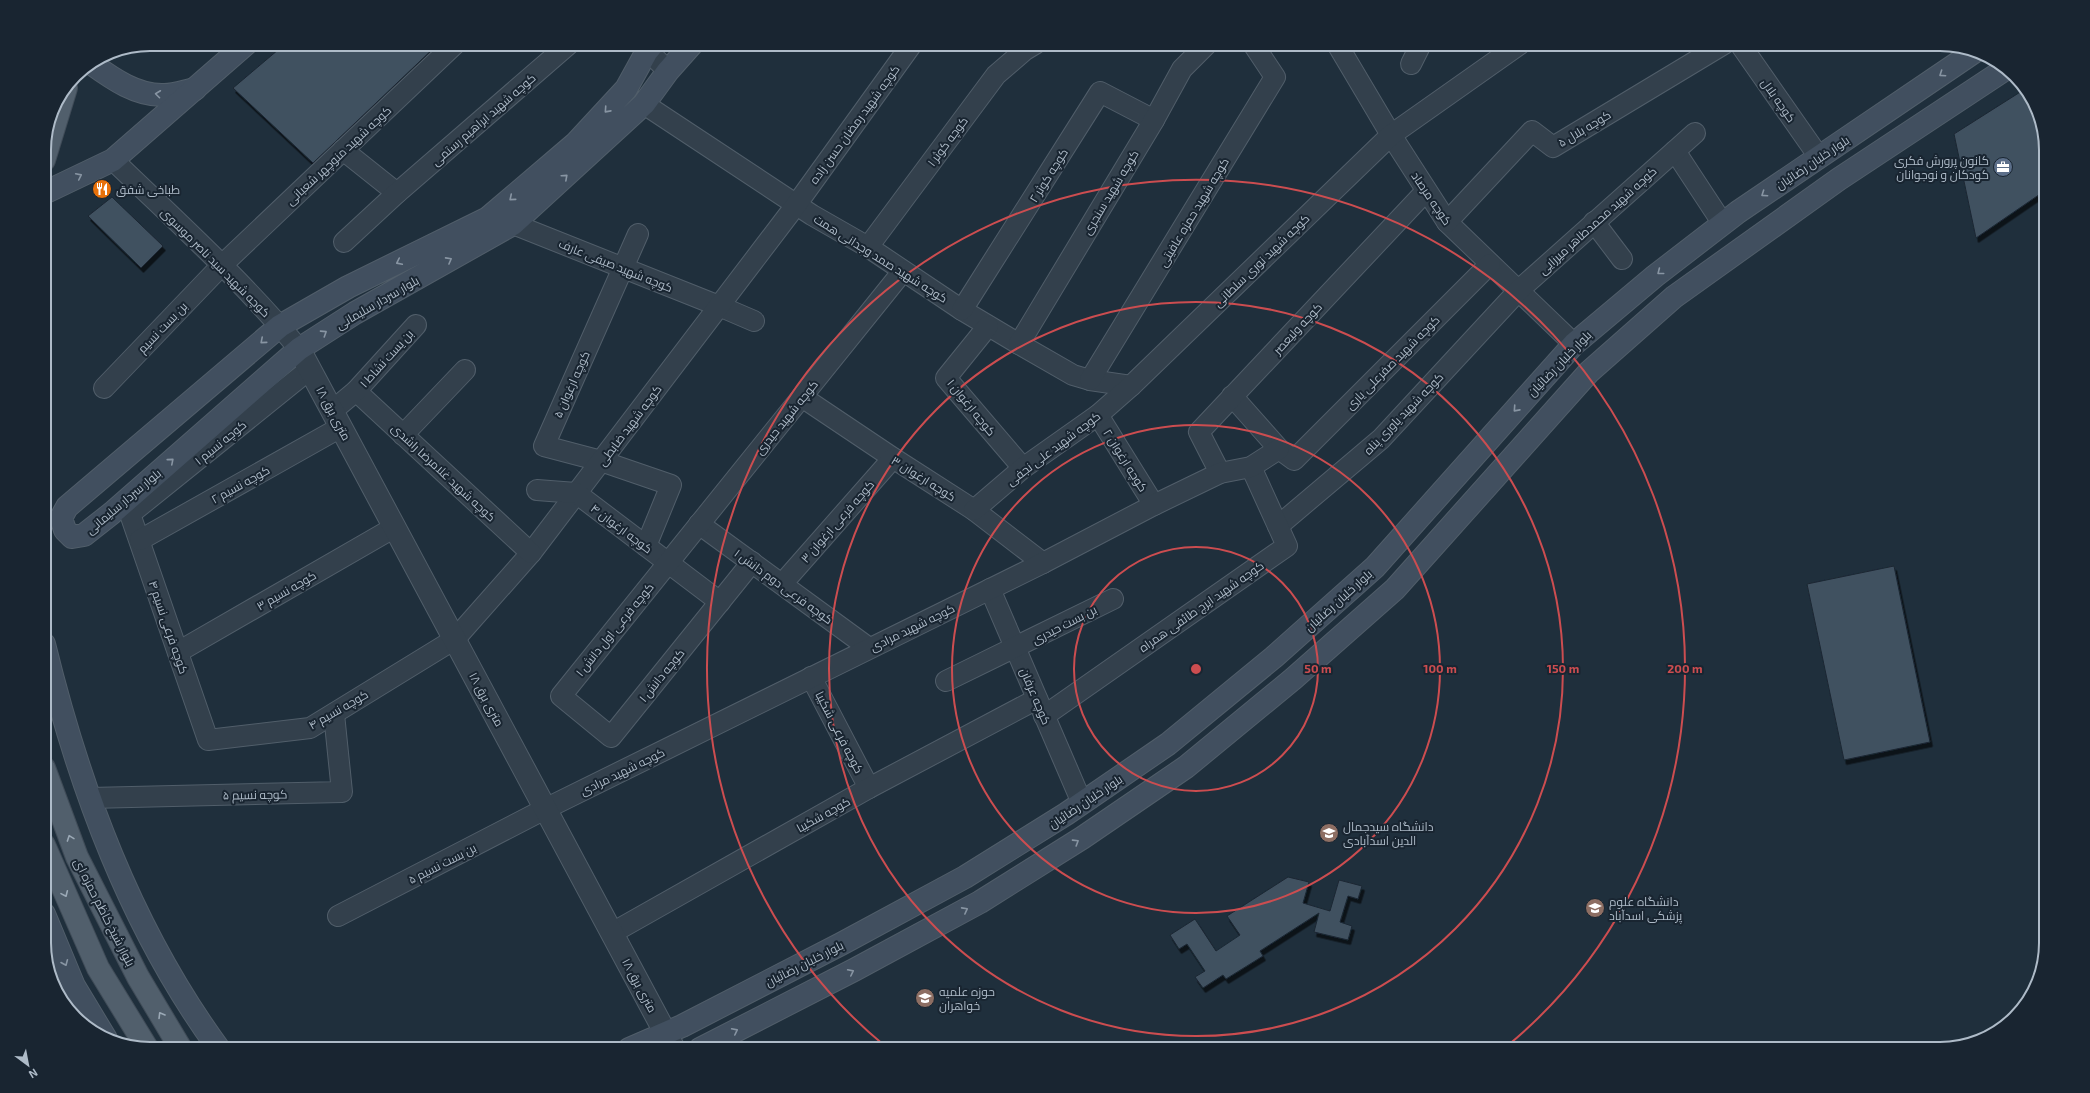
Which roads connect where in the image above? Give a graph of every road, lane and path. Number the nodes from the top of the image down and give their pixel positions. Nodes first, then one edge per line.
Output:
1 (238, 51) edge
2 (448, 51) edge
3 (561, 51) edge
4 (645, 51) edge
5 (651, 51) edge
6 (686, 51) edge
7 (907, 51) edge
8 (1020, 51) edge
9 (1200, 51) edge
10 (1258, 51) edge
11 (1342, 51) edge
12 (1418, 51) edge
13 (1510, 51) edge
14 (1712, 51) edge
15 (1745, 51) edge
16 (1969, 55) edge
17 (1411, 64) dead end
18 (96, 67) edge
19 (668, 72) junction
20 (2000, 72) edge
21 (196, 89) junction
22 (626, 89) junction
23 (644, 104) junction
24 (58, 115) edge
25 (1154, 120) junction
26 (53, 131) edge
27 (1695, 133) dead end
28 (1391, 134) junction
29 (343, 150) junction
30 (1675, 151) junction
31 (1819, 157) junction
32 (113, 160) junction
33 (51, 190) edge
34 (1426, 191) junction
35 (397, 193) junction
36 (796, 205) junction
37 (1447, 222) junction
38 (1594, 222) junction
39 (513, 224) junction
40 (1723, 224) junction
41 (638, 234) dead end
42 (344, 242) dead end
43 (868, 247) junction
44 (1622, 259) dead end
45 (1490, 264) junction
46 (221, 266) junction
47 (624, 268) junction
48 (904, 271) junction
49 (1519, 290) junction
50 (719, 306) junction
51 (962, 310) junction
52 (754, 321) dead end
53 (416, 325) dead end
54 (280, 326) junction
55 (988, 326) junction
56 (1018, 344) junction
57 (1574, 344) junction
58 (299, 349) junction
59 (1597, 365) junction
60 (310, 369) junction
61 (465, 370) dead end
62 (1090, 380) junction
63 (1130, 386) junction
64 (104, 388) dead end
65 (356, 391) junction
66 (1232, 396) junction
67 (802, 397) junction
68 (1098, 415) junction
69 (337, 419) junction
70 (403, 435) junction
71 (1287, 455) junction
72 (893, 458) junction
73 (601, 461) junction
74 (1251, 467) junction
75 (1023, 468) junction
76 (1220, 473) junction
77 (537, 490) dead end
78 (576, 494) junction
79 (1154, 505) junction
80 (974, 510) junction
81 (130, 514) joint
82 (699, 524) junction
83 (1278, 526) junction
84 (395, 527) junction
85 (140, 540) junction
86 (646, 546) junction
87 (531, 553) junction
88 (752, 562) junction
89 (668, 563) junction
90 (1043, 563) junction
91 (782, 584) junction
92 (990, 589) junction
93 (1113, 599) dead end
94 (720, 602) junction
95 (455, 639) junction
96 (869, 648) junction
97 (1016, 648) junction
98 (178, 652) junction
99 (51, 672) edge
100 (811, 677) junction
101 (946, 681) dead end
102 (560, 696) joint
103 (1041, 708) junction
104 (334, 714) junction
105 (208, 740) joint
106 (51, 787) edge
107 (869, 788) junction
108 (90, 798) junction
109 (1082, 804) junction
110 (545, 809) junction
111 (51, 861) edge
112 (338, 916) dead end
113 (51, 931) edge
114 (612, 933) junction
115 (99, 1028) edge
116 (143, 1041) edge
117 (670, 1041) edge
118 (177, 1042) edge
119 (214, 1042) edge
120 (714, 1042) edge

1 - 21 main road
2 - 29 street, کوچه شهید منوچهر شعبانی
3 - 35 street, کوچه شهید ابراهیم رستمی
4 - 22 main road, بلوار سردار سلیمانی
5 - 19 street
6 - 19 main road, بلوار سردار سلیمانی
7 - 36 street, کوچه شهید رمضان حسن زاده
8 - 43 street, کوچه کوثر ۱
9 - 25 street, کوچه شهید سنجری
10 - 62 street, کوچه شهید حمزه عافیتی
11 - 28 street, کوچه مرصاد
12 - 17 street
13 - 28 street, کوچه شهید نوری سلطانی
14 - 37 street, کوچه بلال ۵
15 - 31 street, کوچه بلال
16 -> 31 main road, بلوار خلبان رضائیان
21 -> 18 main road
19 - 23 main road, بلوار سردار سلیمانی
20 - 59 main road
21 - 32 main road
22 - 23 main road
22 -> 54 main road, بلوار سردار سلیمانی
23 - 36 street, کوچه شهید صمد وجدانی همت
39 -> 23 main road, بلوار سردار سلیمانی
24 - 26 main road
25 - 51 street, کوچه کوثر ۲
25 - 56 street, کوچه شهید سنجری
27 - 30 street, کوچه شهید محمدطاهر میرزایی
28 - 34 street, کوچه مرصاد
28 - 63 street, کوچه شهید نوری سلطانی
29 - 35 street
29 - 46 street, کوچه شهید منوچهر شعبانی
30 - 38 street, کوچه شهید محمدطاهر میرزایی
30 - 40 street
31 -> 40 main road, بلوار خلبان رضائیان
33 -> 32 main road
32 - 46 street, کوچه شهید سید ناصر موسوی
34 - 37 street, کوچه مرصاد
34 - 66 street, کوچه ولیعصر
35 - 42 street, کوچه شهید ابراهیم رستمی
36 - 43 street, کوچه شهید صمد وجدانی همت
36 - 50 street, کوچه شهید ضابطی
37 - 45 street, کوچه مرصاد
38 - 44 street
38 - 49 street, کوچه شهید محمدطاهر میرزایی
39 - 47 street, کوچه شهید صیفی عارف
58 -> 39 main road, بلوار سردار سلیمانی
40 -> 57 main road, بلوار خلبان رضائیان
41 - 47 street
43 - 48 street, کوچه شهید صمد وجدانی همت
45 - 49 street, کوچه مرصاد
45 - 71 street, کوچه شهید صفرعلی یاری
46 - 54 street, کوچه شهید سید ناصر موسوی
46 - 64 street, بن بست نسیم
47 - 50 street, کوچه شهید صیفی عارف
47 - 73 street, کوچه ارغوان ۵
48 - 51 street, کوچه شهید صمد وجدانی همت
48 - 67 street, کوچه شهید حیدری
49 - 57 street, کوچه مرصاد
49 - 83 street, کوچه شهید یاوری پناه
50 - 52 street, کوچه شهید صیفی عارف
50 - 73 street, کوچه شهید ضابطی
51 - 55 street, کوچه شهید صمد وجدانی همت
53 - 65 street, بن یست نشاط ۱
54 - 58 street, کوچه شهید سید ناصر موسوی
54 -> 58 main road, بلوار سردار سلیمانی
55 - 56 street, کوچه شهید صمد وجدانی همت
55 - 75 street, کوچه ارغوان ۱
56 - 62 street, کوچه شهید صمد وجدانی همت
57 - 59 main road
57 -> 109 main road, بلوار خلبان رضائیان
58 - 60 street, ۱۸ متری برق
120 -> 59 main road
60 - 69 street, ۱۸ متری برق
60 - 81 street, کوچه نسیم ۱
61 - 70 street
62 - 63 street, کوچه شهید صمد وجدانی همت
63 - 68 street, کوچه شهید علی نجفی
65 - 69 street, بن یست نشاط ۱
65 - 70 street, کوچه شهید غلامرضا راشدی
66 - 71 street
66 - 76 street, کوچه ولیعصر
67 - 72 street, کوچه ارغوان ۳
67 - 82 street, کوچه شهید حیدری
68 - 75 street, کوچه شهید علی نجفی
68 - 79 street, کوچه ارغوان ۲
69 - 84 street, ۱۸ متری برق
69 - 85 street, کوچه نسیم ۲
70 - 87 street, کوچه شهید غلامرضا راشدی
71 - 74 street, کوچه شهید مرادی
72 - 80 street, کوچه ارغوان ۳
72 - 91 street, کوچه فرعی ارغوان ۳
73 - 78 street, کوچه شهید ضابطی
73 - 86 street
74 - 76 street, کوچه شهید مرادی
74 - 83 street, کوچه شهید ایرج طائفی همراه
75 - 80 street, کوچه شهید علی نجفی
76 - 79 street, کوچه شهید مرادی
77 - 78 street
78 - 86 street, کوچه ارغوان ۴
78 - 87 street, کوچه شهید ضابطی
79 - 90 street, کوچه شهید مرادی
80 - 90 street, کوچه ارغوان ۳
81 - 85 street, کوچه فرعی نسیم ۴
82 - 88 street, کوچه فرعی دوم دانش ۱
82 - 89 street, کوچه شهید حیدری
83 - 103 street, کوچه شهید ایرج طائفی همراه
84 - 95 street, ۱۸ متری برق
84 - 98 street, کوچه نسیم ۳
85 - 98 street, کوچه فرعی نسیم ۴
86 - 89 street, کوچه ارغوان ۴
87 - 95 street, کوچه شهید ضابطی
88 - 91 street, کوچه فرعی دوم دانش ۱
88 - 94 street, کوچه دانش ۱
89 - 94 street, کوچه ارغوان ۴
89 - 102 street, کوچه فرعی اول دانش ۱
90 - 92 street, کوچه شهید مرادی
91 - 96 street, کوچه فرعی دوم دانش ۱
92 - 96 street, کوچه شهید مرادی
92 - 97 street, کوچه عرفان
93 - 97 street, بن بست حیدری
94 - 102 street, کوچه دانش ۱
95 - 104 street, کوچه نسیم ۴
95 - 110 street, ۱۸ متری برق
96 - 100 street, کوچه شهید مرادی
97 - 101 street, بن بست حیدری
97 - 103 street, کوچه عرفان
98 - 105 street, کوچه فرعی نسیم ۴
99 - 108 main road
100 - 107 street, کوچه فرعی شکیبا
100 - 110 street, کوچه شهید مرادی
103 - 107 street, کوچه شکیبا
103 - 109 street, کوچه عرفان
104 - 105 street, کوچه نسیم ۴
104 - 108 street, کوچه نسیم ۵
118 -> 106 main road, بلوار شیخ کاظم حمزه ای
107 - 114 street, کوچه شکیبا
108 - 119 main road
109 - 117 main road, بلوار خلبان رضائیان
110 - 112 street, بن بست نسیم ۵
110 - 114 street, ۱۸ متری برق
111 -> 116 main road
113 -> 115 main road
114 - 117 street, ۱۸ متری برق

